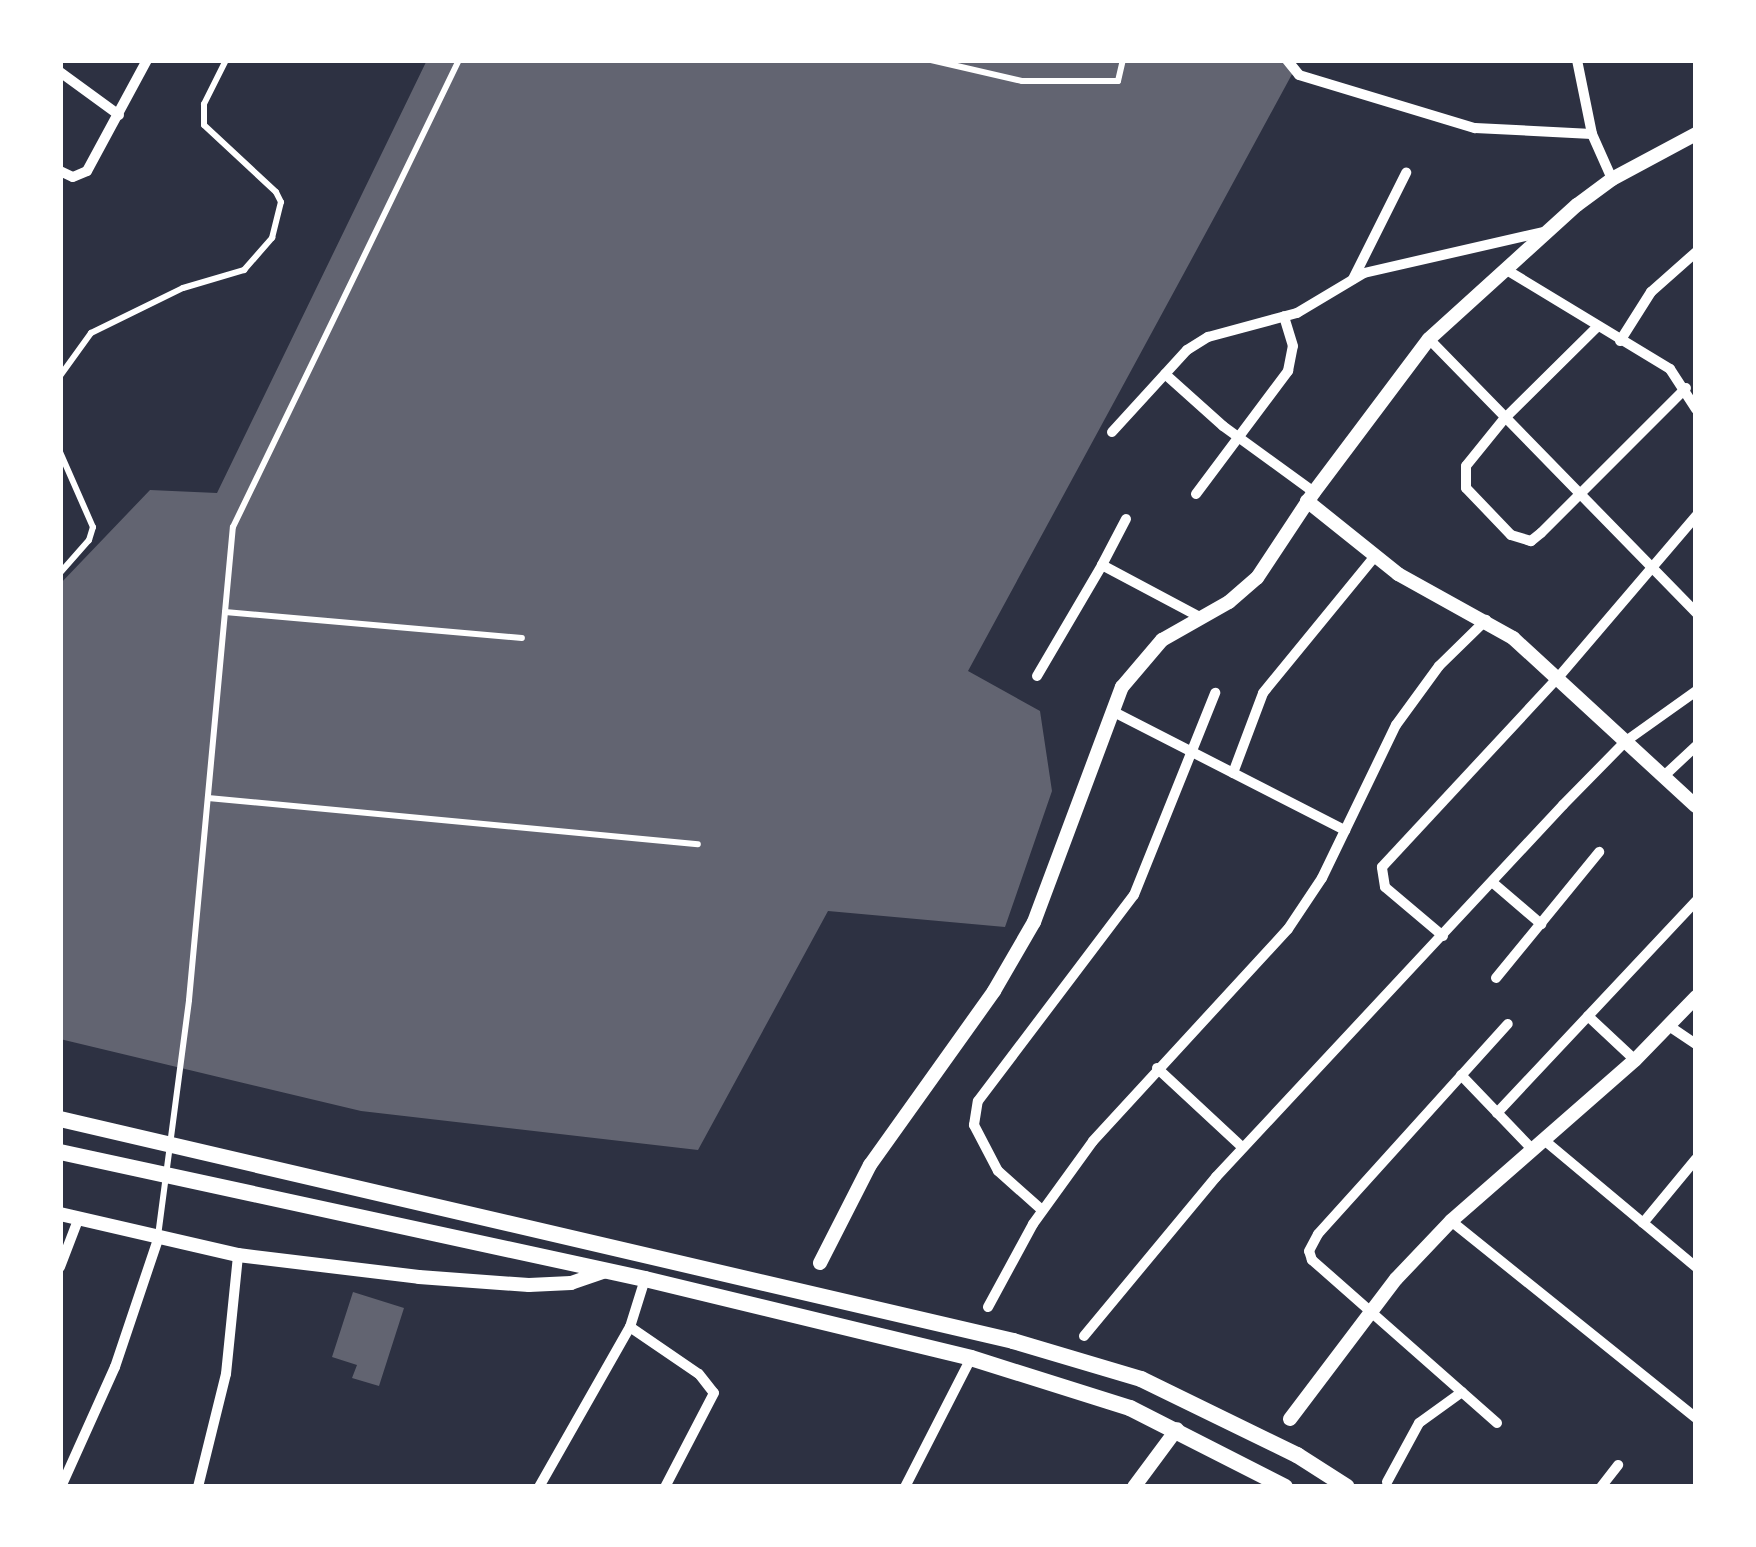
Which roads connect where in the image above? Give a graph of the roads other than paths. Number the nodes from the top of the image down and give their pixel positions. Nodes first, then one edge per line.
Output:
1 (148, 60) edge
2 (226, 60) edge
3 (459, 60) edge
4 (931, 60) edge
5 (1124, 60) edge
6 (1287, 60) edge
7 (1576, 60) edge
8 (60, 73) edge
9 (118, 115) junction
10 (1592, 134) junction
11 (1696, 134) edge
12 (60, 171) edge
13 (1406, 173) dead end
14 (1612, 179) junction
15 (1549, 230) junction
16 (1696, 252) edge
17 (1505, 268) junction
18 (1351, 282) junction
19 (1284, 316) junction
20 (1596, 328) junction
21 (1430, 339) junction
22 (1620, 341) junction
23 (1165, 374) junction
24 (60, 376) edge
25 (1686, 388) junction
26 (1696, 409) edge
27 (1504, 419) junction
28 (1112, 432) dead end
29 (1238, 437) junction
30 (60, 452) edge
31 (1196, 494) dead end
32 (1578, 494) junction
33 (1310, 497) junction
34 (1696, 516) edge
35 (1126, 520) dead end
36 (1376, 555) junction
37 (1102, 565) junction
38 (1649, 568) junction
39 (60, 572) edge
40 (225, 612) junction
41 (1696, 613) edge
42 (1200, 617) junction
43 (1486, 620) junction
44 (522, 638) dead end
45 (1037, 676) dead end
46 (1556, 680) junction
47 (1696, 691) edge
48 (1215, 693) dead end
49 (1112, 711) junction
50 (1626, 741) junction
51 (1696, 746) edge
52 (1190, 751) junction
53 (1233, 773) junction
54 (1665, 775) junction
55 (208, 797) junction
56 (1696, 806) edge
57 (1345, 830) junction
58 (698, 844) dead end
59 (1599, 852) dead end
60 (1492, 882) junction
61 (1696, 901) edge
62 (1540, 924) junction
63 (1443, 936) junction
64 (1496, 978) dead end
65 (1696, 997) edge
66 (1588, 1016) junction
67 (1508, 1024) dead end
68 (1669, 1026) junction
69 (1696, 1044) edge
70 (1636, 1060) junction
71 (1157, 1068) junction
72 (1461, 1075) junction
73 (1497, 1113) junction
74 (60, 1119) edge
75 (1538, 1145) junction
76 (173, 1147) junction
77 (1244, 1148) junction
78 (60, 1152) edge
79 (1696, 1159) edge
80 (169, 1178) junction
81 (1042, 1210) junction
82 (60, 1214) edge
83 (78, 1220) junction
84 (1451, 1221) junction
85 (1643, 1223) junction
86 (158, 1239) junction
87 (238, 1255) junction
88 (820, 1263) dead end
89 (60, 1267) edge
90 (1696, 1267) edge
91 (606, 1271) junction
92 (645, 1279) junction
93 (988, 1307) dead end
94 (1372, 1312) junction
95 (630, 1327) junction
96 (1084, 1336) dead end
97 (970, 1358) junction
98 (1462, 1392) junction
99 (1696, 1418) edge
100 (1290, 1419) dead end
101 (1497, 1423) dead end
102 (1178, 1429) junction
103 (1618, 1465) dead end
104 (1387, 1482) dead end
105 (62, 1487) edge
106 (198, 1487) edge
107 (539, 1487) edge
108 (664, 1487) edge
109 (905, 1487) edge
110 (1134, 1487) edge
111 (1285, 1487) edge
112 (1347, 1487) edge
113 (1600, 1487) edge

1 - 9 street
2 - 24 lane
3 - 40 lane
4 - 5 lane
6 - 10 street
7 - 10 street
8 - 9 street
9 - 12 street
10 - 14 street
11 - 14 street
13 - 18 street
14 - 15 street
15 - 17 street
15 - 18 street
16 - 22 street
17 - 20 street
17 - 21 street
18 - 19 street
19 - 23 street
19 - 29 street
20 - 22 street
20 - 27 street
21 - 27 street
21 - 33 street
22 - 25 street
23 - 28 street
23 - 29 street
25 - 26 street
25 - 32 street
27 - 32 street
27 - 32 street
29 - 31 street
29 - 33 street
30 - 39 lane
32 - 38 street
33 - 36 street
33 - 42 street
34 - 38 street
35 - 37 street
36 - 43 street
36 - 53 street
37 - 42 street
37 - 45 street
38 - 41 street
38 - 46 street
40 - 44 lane
40 - 55 lane
42 - 49 street
43 - 46 street
43 - 57 street
46 - 50 street
46 - 63 street
47 - 50 street
48 - 52 street
49 - 52 street
49 - 88 street
50 - 54 street
50 - 60 street
51 - 54 street
52 - 53 street
52 - 81 street
53 - 57 street
54 - 56 street
55 - 58 lane
55 - 76 lane
57 - 71 street
59 - 62 street
60 - 62 street
60 - 63 street
61 - 66 street
62 - 64 street
63 - 77 street
65 - 68 street
66 - 70 street
66 - 73 street
67 - 72 street
68 - 69 street
68 - 70 street
70 - 75 street
71 - 77 street
71 - 81 street
72 - 73 street
72 - 94 street
73 - 75 street
74 - 76 main road
75 - 84 street
75 - 85 street
76 - 80 lane
76 - 112 main road
77 - 96 street
78 - 80 main road
79 - 85 street
80 - 86 lane
80 - 91 main road
81 - 93 street
82 - 83 street
83 - 86 street
83 - 89 street
84 - 94 street
84 - 99 street
85 - 90 street
86 - 87 street
86 - 105 street
87 - 91 street
87 - 106 street
91 - 92 main road
92 - 95 street
92 - 97 main road
94 - 98 street
94 - 100 street
95 - 107 street
95 - 108 street
97 - 102 main road
97 - 109 street
98 - 101 street
98 - 104 street
102 - 110 street
102 - 111 main road
103 - 113 street

